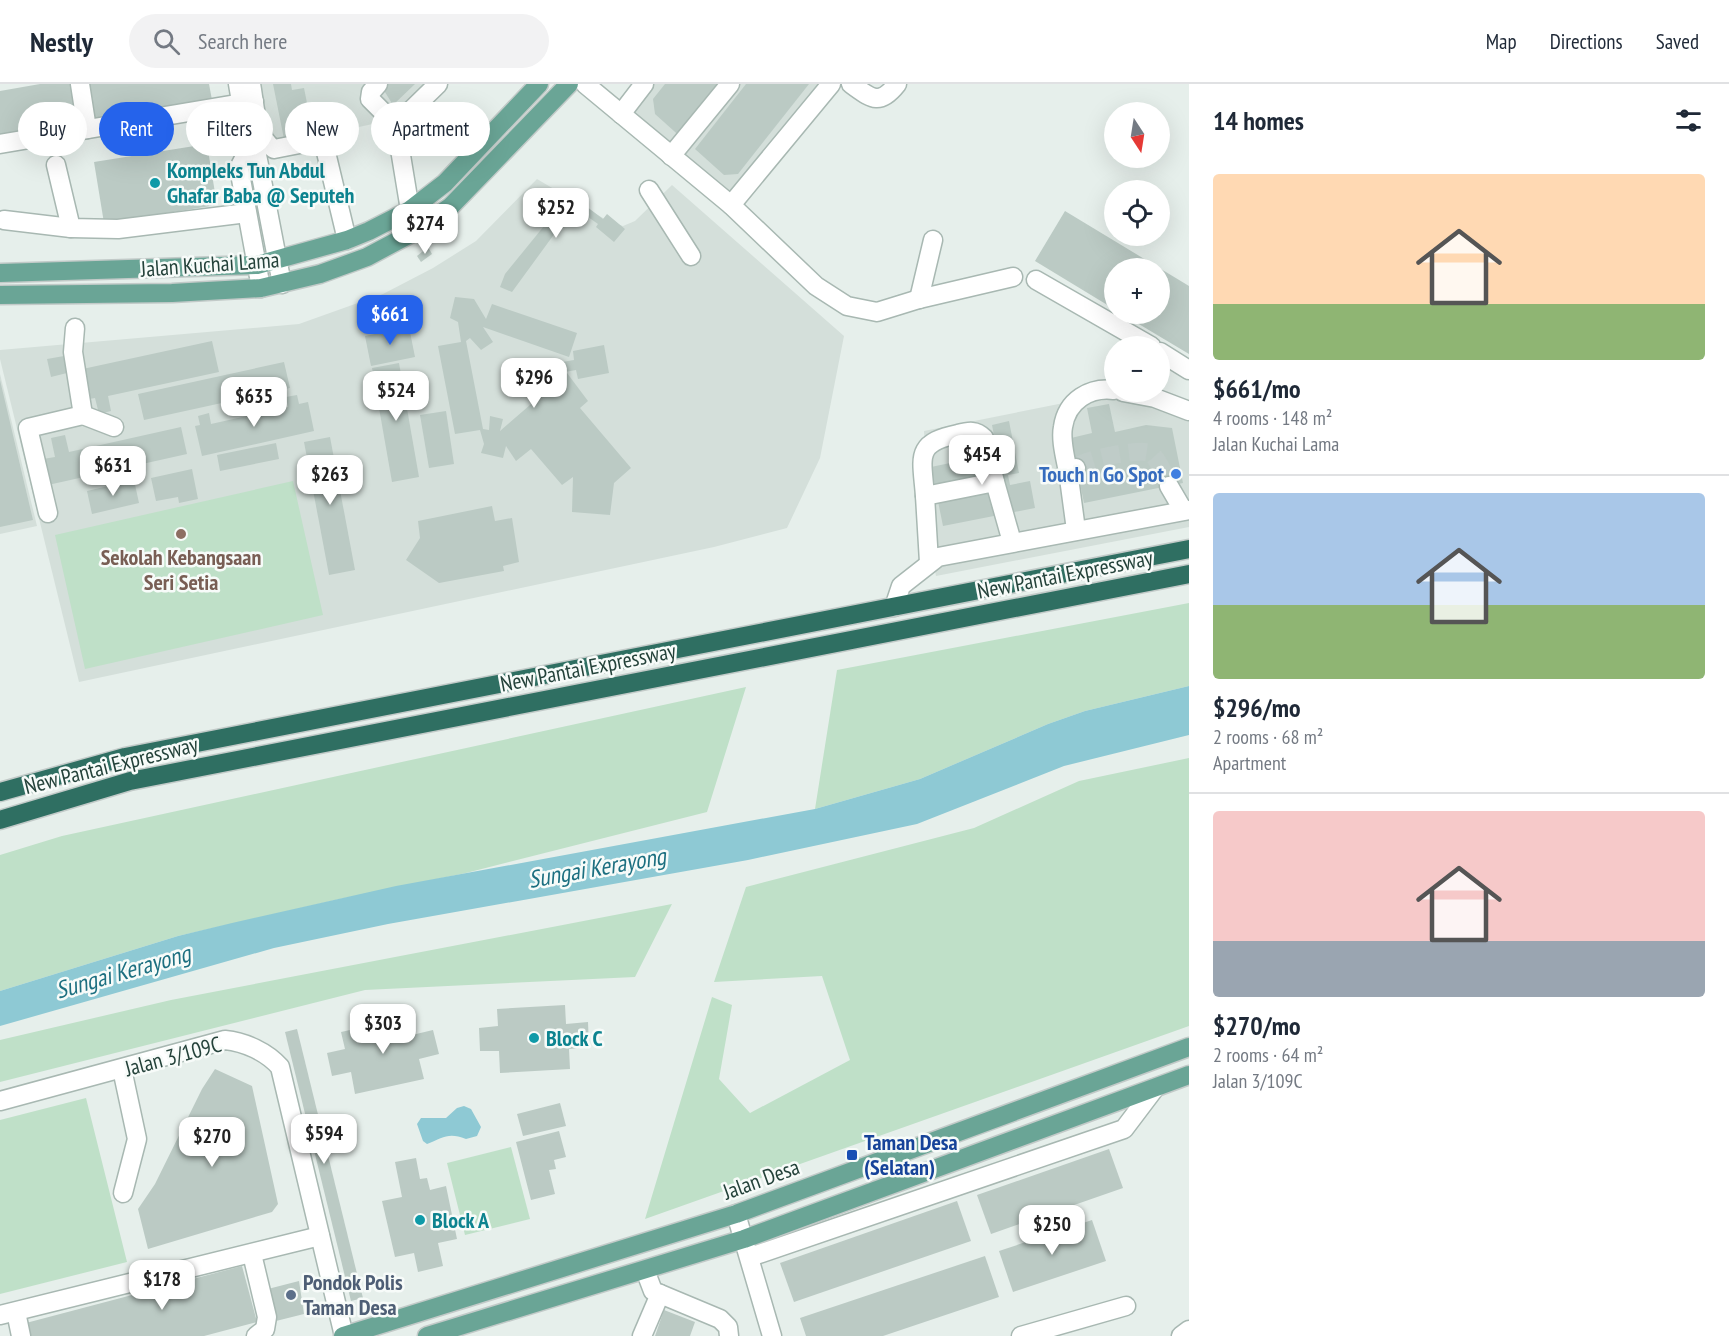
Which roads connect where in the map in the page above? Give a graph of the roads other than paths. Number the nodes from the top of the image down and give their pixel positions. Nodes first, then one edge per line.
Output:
1 (80, 84) edge
2 (378, 84) edge
3 (438, 84) edge
4 (539, 84) edge
5 (569, 84) edge
6 (585, 84) edge
7 (644, 84) edge
8 (730, 84) edge
9 (831, 84) edge
10 (851, 84) edge
11 (897, 84) edge
12 (246, 93) edge
13 (83, 102) edge
14 (373, 102) edge
15 (419, 102) edge
16 (621, 114) junction
17 (87, 129) edge
18 (18, 141) edge
19 (0, 144) edge
20 (245, 156) edge
21 (257, 156) edge
22 (401, 156) edge
23 (671, 156) junction
24 (56, 165) dead end
25 (649, 190) dead end
26 (731, 205) junction
27 (410, 210) junction
28 (247, 213) junction
29 (4, 220) dead end
30 (71, 228) junction
31 (347, 240) junction
32 (933, 240) dead end
33 (691, 256) dead end
34 (278, 260) junction
35 (257, 265) junction
36 (0, 273) edge
37 (1013, 277) dead end
38 (1036, 280) dead end
39 (282, 284) junction
40 (261, 288) junction
41 (0, 296) edge
42 (920, 299) junction
43 (75, 328) dead end
44 (1134, 336) edge
45 (1170, 358) edge
46 (1189, 370) edge
47 (1104, 389) edge
48 (1165, 402) edge
49 (1189, 411) edge
50 (82, 415) junction
51 (114, 427) dead end
52 (995, 482) junction
53 (1169, 486) tunnel mouth
54 (925, 496) junction
55 (1186, 510) edge
56 (48, 513) dead end
57 (1076, 530) junction
58 (1012, 542) junction
59 (1189, 549) edge
60 (929, 562) junction
61 (1189, 574) edge
62 (894, 607) junction
63 (0, 792) edge
64 (0, 820) edge
65 (1189, 1047) edge
66 (122, 1069) junction
67 (1189, 1075) edge
68 (1155, 1088) junction
69 (0, 1101) edge
70 (123, 1193) dead end
71 (736, 1214) junction
72 (320, 1236) junction
73 (747, 1248) junction
74 (252, 1254) junction
75 (645, 1270) junction
76 (660, 1294) junction
77 (1126, 1306) dead end
78 (8, 1313) edge
79 (1189, 1330) edge
80 (21, 1336) edge
81 (256, 1336) edge
82 (344, 1336) edge
83 (426, 1336) edge
84 (642, 1336) edge
85 (729, 1336) edge
86 (772, 1336) edge
87 (1021, 1336) edge
88 (1181, 1336) edge

1 - 13 street
2 - 14 street
3 - 15 street
4 - 27 main road, Jalan Kuchai Lama
5 - 39 main road, Jalan Kuchai Lama
6 - 16 street
7 - 16 street
8 - 23 street
9 - 26 street
10 - 11 street
12 - 17 street
12 - 31 street
16 - 23 street
18 - 19 street
20 - 28 street
21 - 34 street
22 - 27 street
23 - 26 street
24 - 30 street
25 - 33 street
26 - 42 street
27 - 31 main road, Jalan Kuchai Lama
28 - 30 street
28 - 35 street
29 - 30 street
31 - 34 main road, Jalan Kuchai Lama
32 - 42 street
34 - 35 main road, Jalan Kuchai Lama
34 - 39 street
35 - 36 main road, Jalan Kuchai Lama
35 - 40 street
37 - 42 street
38 - 44 street
39 - 40 main road, Jalan Kuchai Lama
40 - 41 main road, Jalan Kuchai Lama
43 - 50 street
45 - 46 street
47 - 57 street
48 - 49 street
50 - 51 street
50 - 56 street
52 - 54 street
52 - 54 street
52 - 58 street
53 - 55 street
54 - 60 street
55 - 57 street
57 - 58 street
58 - 60 street
59 - 62 highway, New Pantai Expressway
60 - 62 street
61 - 64 highway, New Pantai Expressway
62 - 63 highway, New Pantai Expressway
65 - 71 main road, Jalan Desa
66 - 69 street, Jalan 3/109C
66 - 70 street
66 - 72 street, Jalan 3/109C
67 - 68 main road
68 - 73 main road
68 - 73 street
71 - 73 street
71 - 82 main road, Jalan Desa
72 - 74 street
72 - 82 street, Jalan 3/109C
73 - 75 main road
73 - 86 street
74 - 78 street
74 - 81 street
75 - 76 street
75 - 83 main road
76 - 84 street
76 - 85 street
77 - 87 street
78 - 80 street
79 - 88 street

